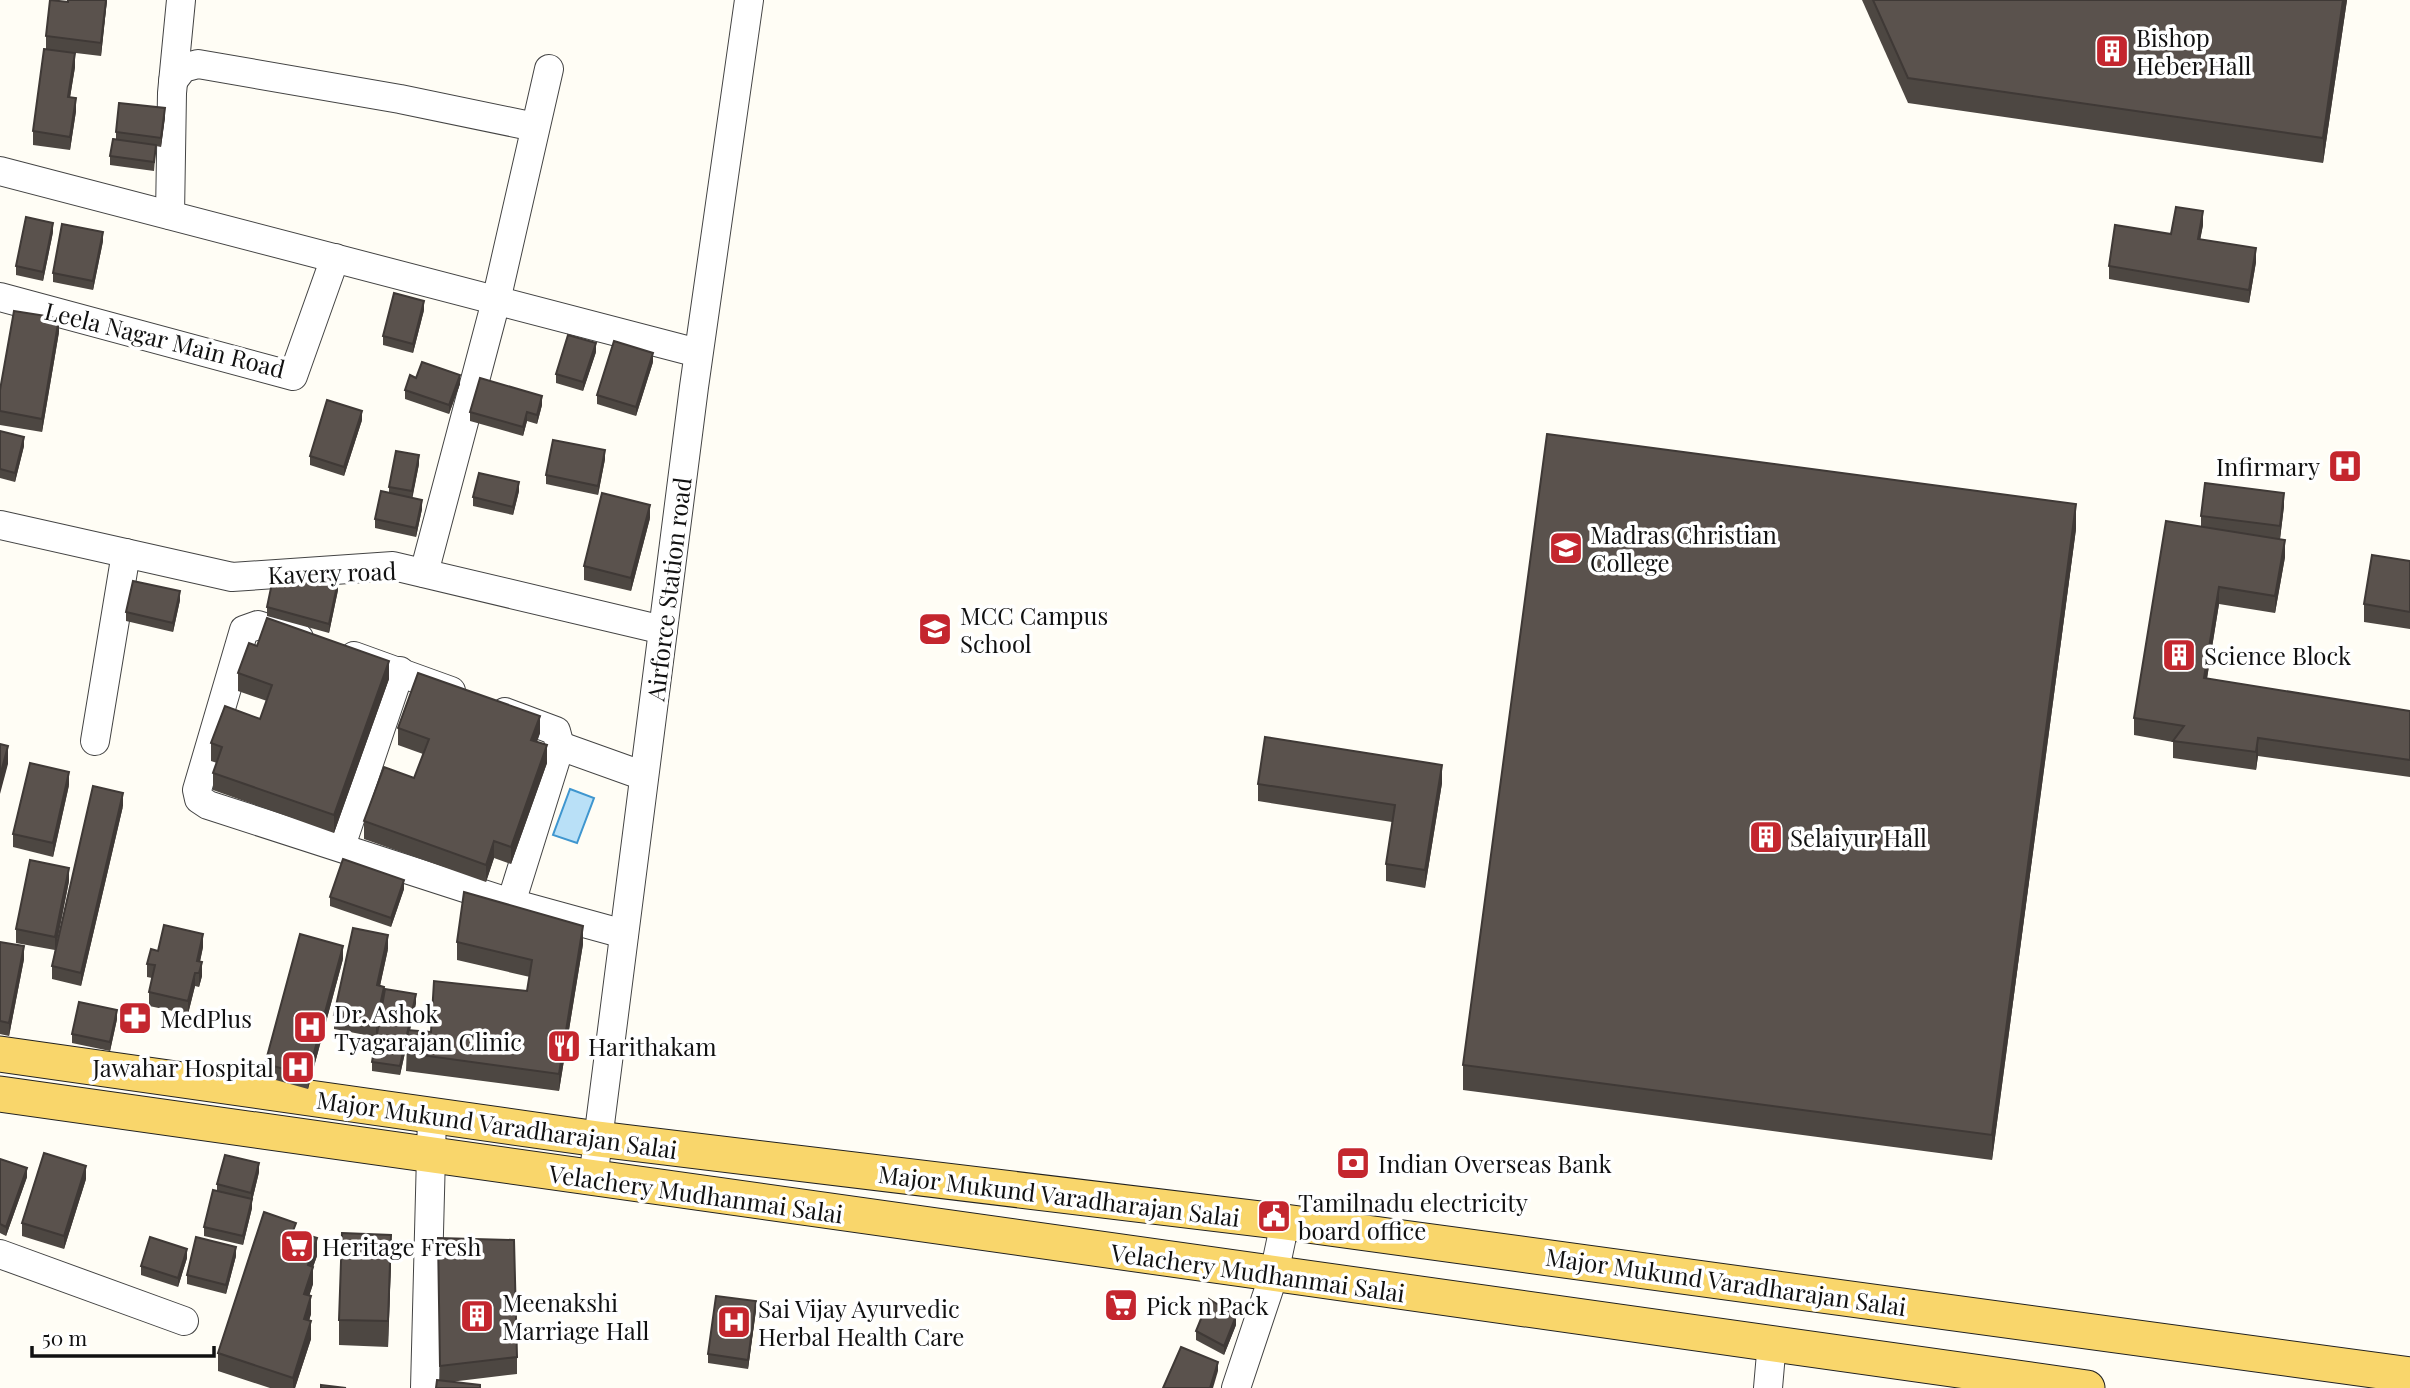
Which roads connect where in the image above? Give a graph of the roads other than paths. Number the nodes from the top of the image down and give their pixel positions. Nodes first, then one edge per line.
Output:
1 (181, 0) edge
2 (750, 0) edge
3 (549, 69) dead end
4 (173, 81) junction
5 (536, 127) junction
6 (0, 171) edge
7 (170, 215) junction
8 (335, 258) junction
9 (0, 297) edge
10 (496, 301) junction
11 (698, 353) junction
12 (0, 525) edge
13 (127, 553) junction
14 (424, 573) junction
15 (663, 630) junction
16 (400, 671) junction
17 (95, 741) dead end
18 (560, 746) junction
19 (644, 776) junction
20 (341, 846) junction
21 (511, 903) junction
22 (624, 934) junction
23 (0, 1054) edge
24 (0, 1094) edge
25 (432, 1116) junction
26 (598, 1139) junction
27 (429, 1155) junction
28 (593, 1179) junction
29 (1285, 1222) junction
30 (0, 1254) edge
31 (1274, 1274) junction
32 (184, 1321) dead end
33 (1772, 1342) junction
34 (2410, 1375) edge
35 (425, 1388) edge
36 (1236, 1388) edge
37 (1768, 1388) edge
38 (2087, 1388) edge

1 - 4 street
2 - 11 street, Airforce Station road
3 - 5 street
4 - 5 street
4 - 7 street
5 - 10 street
6 - 7 street
7 - 8 street
8 - 9 street, Leela Nagar Main Road
8 - 10 street
10 - 11 street
10 - 14 street
11 - 15 street, Airforce Station road
12 - 13 street, Kavery road
13 - 14 street, Kavery road
13 - 17 street
14 - 15 street, Kavery road
15 - 19 street, Airforce Station road
16 - 18 street
16 - 20 street
16 - 20 street
18 - 19 street
18 - 21 street
19 - 22 street, Airforce Station road
20 - 21 street
21 - 22 street
22 - 26 street, Airforce Station road
23 - 25 main road, Major Mukund Varadharajan Salai
24 - 27 main road, Major Mukund Varadharajan Salai
25 - 26 main road, Major Mukund Varadharajan Salai
25 - 27 street
26 - 28 street, Airforce Station road
26 - 29 main road, Major Mukund Varadharajan Salai
27 - 28 main road, Velachery Mudhanmai Salai
27 - 35 street
28 - 31 main road, Velachery Mudhanmai Salai
29 - 31 street
29 - 34 main road, Major Mukund Varadharajan Salai
30 - 32 street
31 - 33 main road, Velachery Mudhanmai Salai
31 - 36 street
33 - 37 street
33 - 38 main road, Velachery Mudhanmai Salai

